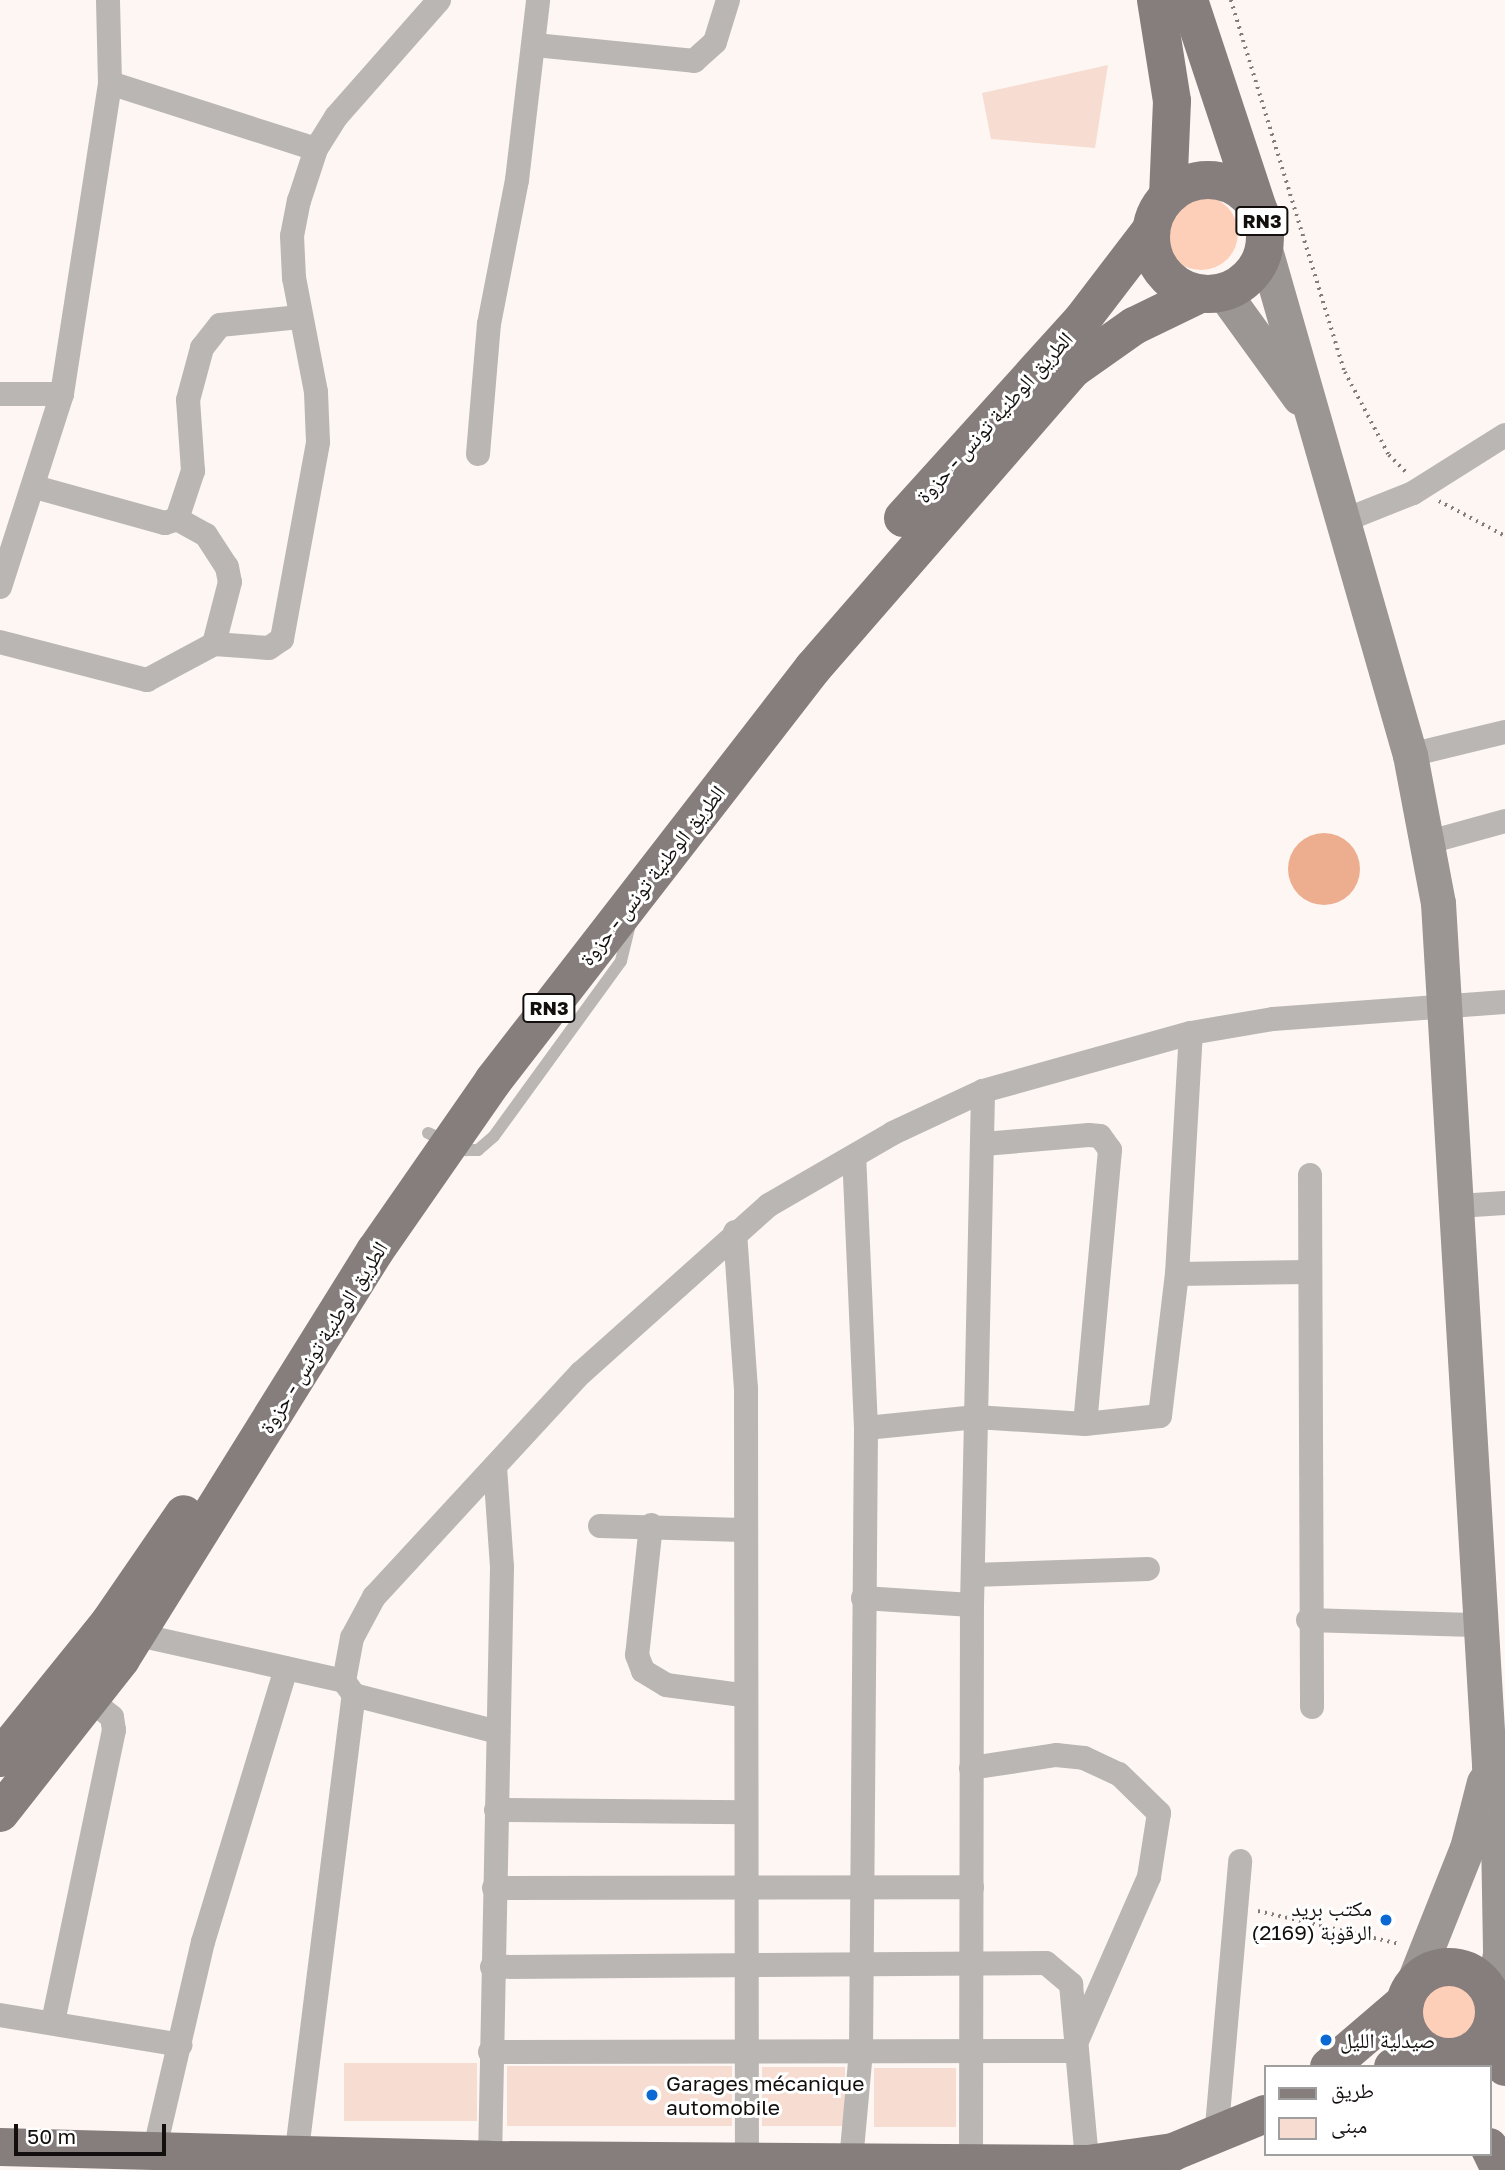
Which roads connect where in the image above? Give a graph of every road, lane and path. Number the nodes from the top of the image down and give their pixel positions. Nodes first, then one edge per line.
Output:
1 (108, 0) edge
2 (439, 0) edge
3 (538, 0) edge
4 (728, 0) edge
5 (1156, 0) edge
6 (1189, 0) edge
7 (1231, 0) edge
8 (535, 45) junction
9 (110, 83) junction
10 (316, 149) junction
11 (1168, 196) junction
12 (1261, 228) junction
13 (1150, 231) junction
14 (1211, 293) junction
15 (300, 317) junction
16 (0, 394) edge
17 (62, 394) junction
18 (1312, 418) junction
19 (1505, 435) edge
20 (478, 454) dead end
21 (35, 487) junction
22 (1421, 488) junction
23 (177, 519) junction
24 (1340, 522) junction
25 (1505, 536) edge
26 (0, 587) edge
27 (0, 642) edge
28 (214, 644) junction
29 (1505, 732) edge
30 (1410, 755) junction
31 (685, 813) junction
32 (1505, 821) edge
33 (1429, 842) junction
34 (1505, 1002) edge
35 (1448, 1005) junction
36 (1191, 1033) junction
37 (983, 1090) junction
38 (438, 1140) junction
39 (984, 1144) junction
40 (854, 1157) junction
41 (1310, 1175) dead end
42 (1505, 1203) edge
43 (1458, 1206) junction
44 (735, 1232) junction
45 (1308, 1272) junction
46 (1177, 1274) junction
47 (976, 1417) junction
48 (1085, 1424) junction
49 (866, 1428) junction
50 (495, 1467) junction
51 (651, 1525) junction
52 (600, 1526) dead end
53 (743, 1530) junction
54 (1148, 1569) dead end
55 (973, 1575) junction
56 (863, 1598) junction
57 (972, 1605) junction
58 (1308, 1620) junction
59 (1481, 1625) junction
60 (122, 1630) junction
61 (286, 1668) junction
62 (1495, 1681) edge
63 (349, 1688) junction
64 (742, 1695) junction
65 (89, 1699) junction
66 (1312, 1707) dead end
67 (498, 1732) junction
68 (0, 1758) edge
69 (971, 1768) junction
70 (1493, 1805) edge
71 (496, 1810) junction
72 (744, 1812) junction
73 (0, 1813) edge
74 (1240, 1861) dead end
75 (861, 1884) junction
76 (745, 1885) junction
77 (972, 1887) junction
78 (494, 1888) junction
79 (1236, 1906) junction
80 (1426, 1950) junction
81 (1502, 1954) edge
82 (971, 1962) junction
83 (859, 1963) junction
84 (746, 1964) junction
85 (492, 1966) junction
86 (1408, 1994) junction
87 (1493, 2005) junction
88 (0, 2015) edge
89 (52, 2022) junction
90 (181, 2045) junction
91 (1077, 2047) junction
92 (490, 2052) junction
93 (748, 2052) junction
94 (862, 2052) junction
95 (967, 2052) junction
96 (1445, 2060) edge
97 (1331, 2065) edge
98 (1408, 2065) edge
99 (1505, 2067) edge
100 (1264, 2114) edge
101 (1216, 2138) junction
102 (0, 2147) edge
103 (155, 2148) junction
104 (1505, 2148) edge
105 (297, 2150) junction
106 (1491, 2151) edge
107 (747, 2158) junction
108 (92, 2159) edge
109 (489, 2160) junction
110 (851, 2161) junction
111 (971, 2162) junction
112 (800, 2165) edge
113 (1100, 2166) edge
114 (1162, 2170) edge
115 (1502, 2170) edge

1 - 9 street
2 - 10 street
3 - 8 street
4 - 8 street
5 - 11 main road, RN3
6 - 12 main road, RN3
7 - 22 path
8 - 20 street
9 - 10 street
9 - 17 street
10 - 15 street
11 - 12 main road, RN3
11 - 13 main road, RN3
12 - 14 main road, RN3
12 - 18 street
13 - 14 main road
13 - 31 main road, الطريق الوطنية تونس - حزوة / RN3
14 - 18 street
14 - 31 main road, الطريق الوطنية تونس - حزوة / RN3
15 - 23 street
15 - 28 street
16 - 17 street
17 - 21 street
18 - 24 street
19 - 22 street
21 - 23 street
21 - 26 street
22 - 24 street
22 - 25 path
23 - 28 street
24 - 30 street
27 - 28 street
29 - 30 street
30 - 33 street
31 - 38 main road, الطريق الوطنية تونس - حزوة / RN3
31 - 38 main road, الطريق الوطنية تونس - حزوة / RN3
32 - 33 street
33 - 35 street
34 - 35 street
35 - 36 street
35 - 43 street
36 - 37 street
36 - 46 street
37 - 39 street
37 - 40 street
38 - 60 main road, الطريق الوطنية تونس - حزوة / RN3
39 - 47 street
39 - 48 street
40 - 44 street
40 - 49 street
41 - 45 street
42 - 43 street
43 - 59 street
44 - 50 street
44 - 53 street
45 - 46 street
45 - 58 street
46 - 48 street
47 - 48 street
47 - 49 street
47 - 55 street
49 - 56 street
50 - 63 street
50 - 67 street
51 - 52 street
51 - 53 street
51 - 64 street
53 - 64 street
54 - 55 street
55 - 57 street
56 - 57 street
56 - 75 street
57 - 69 street
58 - 59 street
58 - 66 street
59 - 62 street
60 - 61 street
60 - 65 main road, الطريق الوطنية تونس - حزوة / RN3
60 - 68 main road, الطريق الوطنية تونس - حزوة / RN3
61 - 63 street
61 - 90 street
62 - 70 street
63 - 67 street
63 - 105 street
64 - 72 street
65 - 73 main road, الطريق الوطنية تونس - حزوة / RN3
65 - 89 street
67 - 71 street
69 - 77 street
69 - 91 street
70 - 80 street
70 - 81 street
71 - 72 street
71 - 78 street
72 - 76 street
74 - 79 street
75 - 76 street
75 - 77 street
75 - 83 street
76 - 78 street
76 - 84 street
77 - 82 street
78 - 85 street
79 - 80 path
79 - 101 street
80 - 86 street
81 - 87 street
82 - 83 street
82 - 91 street
82 - 95 street
83 - 84 street
83 - 94 street
84 - 85 street
84 - 93 street
85 - 92 street
86 - 87 main road
86 - 96 main road
86 - 97 main road
87 - 96 main road
87 - 99 main road
88 - 89 street
89 - 90 street
90 - 103 street
91 - 95 street
91 - 113 street
92 - 93 street
92 - 109 street
93 - 94 street
93 - 107 street
94 - 95 street
94 - 110 street
95 - 111 street
96 - 98 main road
100 - 101 main road
101 - 113 main road
102 - 108 main road
103 - 105 main road
103 - 108 main road
104 - 115 main road
105 - 109 main road
106 - 115 main road
107 - 109 main road
107 - 112 main road
110 - 111 main road
110 - 112 main road
111 - 113 main road
113 - 114 street

